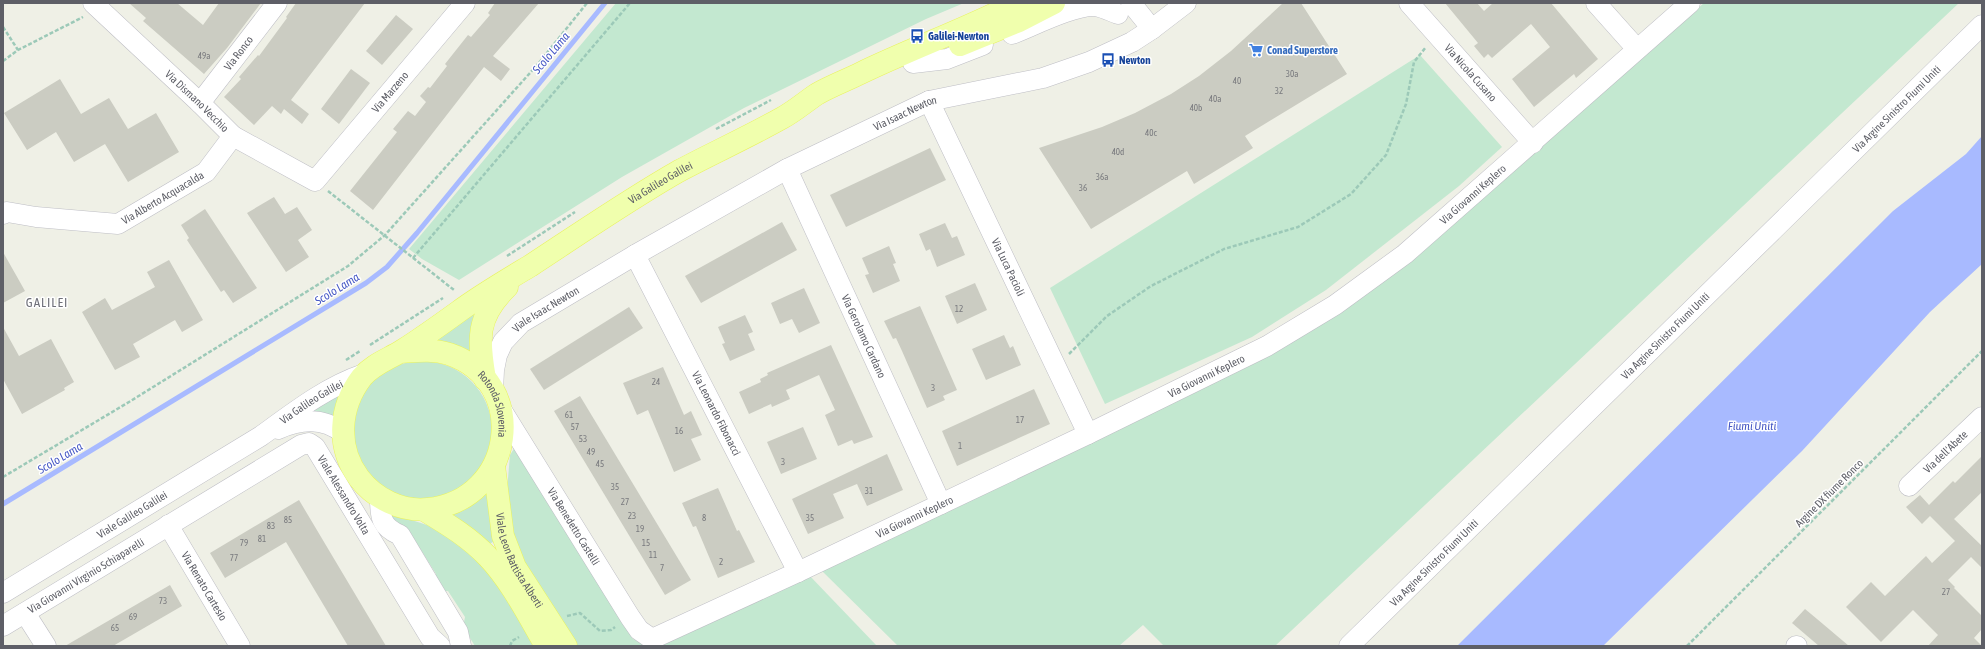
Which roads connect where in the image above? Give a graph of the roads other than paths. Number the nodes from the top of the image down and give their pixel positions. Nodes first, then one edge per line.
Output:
1 (277, 3) edge
2 (465, 3) edge
3 (1017, 3) edge
4 (1033, 3) edge
5 (1054, 3) edge
6 (1186, 3) edge
7 (1409, 3) edge
8 (1596, 3) edge
9 (1690, 3) edge
10 (97, 7) edge
11 (1126, 7) edge
12 (1982, 25) edge
13 (1152, 30) junction
14 (1132, 42) junction
15 (1637, 49) junction
16 (913, 63) junction
17 (929, 100) junction
18 (200, 103) junction
19 (800, 108) junction
20 (233, 136) junction
21 (1532, 143) junction
22 (787, 169) junction
23 (315, 181) joint
24 (3, 214) edge
25 (635, 255) junction
26 (528, 266) junction
27 (401, 352) junction
28 (364, 374) junction
29 (493, 393) junction
30 (1982, 417) edge
31 (343, 433) junction
32 (1088, 434) junction
33 (261, 436) junction
34 (229, 456) junction
35 (494, 466) junction
36 (353, 470) junction
37 (245, 479) junction
38 (1909, 486) dead end
39 (380, 498) junction
40 (349, 503) junction
41 (941, 504) junction
42 (424, 510) junction
43 (168, 525) junction
44 (390, 531) junction
45 (374, 544) junction
46 (798, 572) junction
47 (3, 594) edge
48 (25, 613) junction
49 (3, 626) edge
50 (652, 639) joint
51 (46, 646) edge
52 (240, 646) edge
53 (440, 646) edge
54 (461, 646) edge
55 (546, 646) edge
56 (566, 646) edge
57 (1349, 646) edge

1 - 18 street, Via Ronco
2 - 23 street, Via Marzeno
3 - 4 street
3 - 19 main road, Via Galileo Galilei
5 - 16 main road, Via Galileo Galilei
6 - 13 street, Via Isaac Newton
7 - 21 street, Via Nicola Cusano
8 - 15 street
9 - 15 street, Via Giovanni Keplero
10 - 18 street, Via Dismano Vecchio
11 - 13 street
11 - 14 street
11 - 16 street
12 - 57 street, Via Argine Sinistro Fiumi Uniti
13 - 14 street, Via Isaac Newton
14 - 17 street, Via Isaac Newton
15 - 21 street, Via Giovanni Keplero
16 - 19 main road, Via Galileo Galilei
17 - 22 street, Via Isaac Newton
17 - 32 street, Via Luca Pacioli
18 - 20 street, Via Dismano Vecchio
19 - 26 main road, Via Galileo Galilei
20 - 23 street, Via Dismano Vecchio
20 - 24 street, Via Alberto Acquacalda
21 - 32 street, Via Giovanni Keplero
22 - 25 street, Via Isaac Newton
22 - 41 street, Via Gerolamo Cardano
25 - 29 street, Viale Isaac Newton
25 - 46 street, Via Leonardo Fibonacci
26 - 27 main road, Via Galileo Galilei
26 - 29 main road, Via Galileo Galilei
27 - 28 main road, Rotonda Slovenia
27 - 29 main road, Rotonda Slovenia
28 - 31 main road, Rotonda Slovenia
28 - 33 street, Via Galileo Galilei
29 - 35 main road, Rotonda Slovenia
29 - 50 street, Via Benedetto Castelli
30 - 38 street, Via dell'Abete
31 - 33 street
31 - 36 main road, Rotonda Slovenia
32 - 41 street, Via Giovanni Keplero
33 - 34 street, Viale Galileo Galilei
34 - 37 street
34 - 47 street, Viale Galileo Galilei
35 - 42 main road, Rotonda Slovenia
35 - 56 main road, Viale Leon Battista Alberti
36 - 39 main road, Rotonda Slovenia
36 - 40 street
37 - 40 street, Viale Alessandro Volta
37 - 43 street, Viale Alessandro Volta
39 - 42 main road, Rotonda Slovenia
39 - 44 street, Viale Alessandro Volta
40 - 45 street, Viale Alessandro Volta
41 - 46 street, Via Giovanni Keplero
42 - 55 main road, Viale Leon Battista Alberti
43 - 48 street, Via Giovanni Virginio Schiaparelli
43 - 52 street, Via Renato Cartesio
44 - 45 street
44 - 54 street, Viale Alessandro Volta
45 - 53 street, Viale Alessandro Volta
46 - 50 street, Via Giovanni Keplero
48 - 49 street, Via Giovanni Virginio Schiaparelli
48 - 51 street

